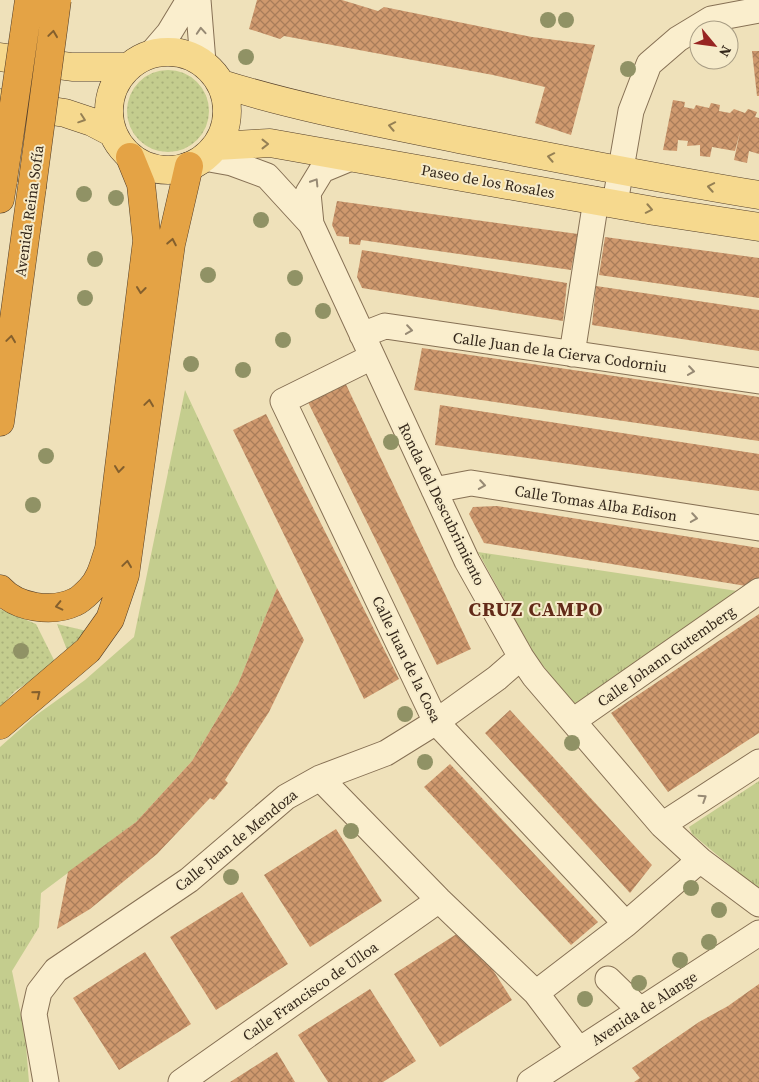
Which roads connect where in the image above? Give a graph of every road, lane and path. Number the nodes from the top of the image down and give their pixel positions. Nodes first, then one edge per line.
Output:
1 (29, 0) edge
2 (57, 0) edge
3 (189, 0) edge
4 (198, 0) edge
5 (759, 10) edge
6 (0, 57) edge
7 (139, 60) junction
8 (203, 62) junction
9 (222, 84) junction
10 (0, 104) edge
11 (113, 133) junction
12 (130, 157) junction
13 (203, 157) junction
14 (351, 158) junction
15 (620, 170) junction
16 (1, 189) edge
17 (759, 195) edge
18 (605, 201) junction
19 (311, 224) junction
20 (759, 227) edge
21 (367, 346) junction
22 (572, 354) junction
23 (759, 381) edge
24 (283, 401) joint
25 (0, 422) edge
26 (434, 490) junction
27 (759, 528) edge
28 (0, 589) edge
29 (759, 591) edge
30 (521, 657) junction
31 (573, 721) junction
32 (436, 722) junction
33 (0, 725) edge
34 (759, 762) edge
35 (320, 778) junction
36 (662, 825) junction
37 (700, 860) junction
38 (439, 900) junction
39 (759, 904) edge
40 (626, 924) junction
41 (759, 933) edge
42 (608, 979) dead end
43 (536, 993) junction
44 (640, 1010) junction
45 (580, 1050) junction
46 (46, 1082) edge
47 (181, 1082) edge
48 (530, 1082) edge

1 - 16 highway, Avenida Reina Sofía, bridge
25 -> 2 highway, Avenida Reina Sofía, bridge
3 - 7 street
8 -> 4 street
5 - 15 street
6 - 7 main road
7 - 8 main road
7 - 11 main road
8 - 9 main road
9 - 13 main road
15 -> 9 main road
10 -> 11 main road
11 - 12 main road
12 - 13 main road
12 -> 28 highway
13 -> 14 main road, Paseo de los Rosales
13 - 19 street
33 -> 13 highway
14 - 18 main road, Paseo de los Rosales
19 -> 14 street, Ronda del Descubrimiento
17 -> 15 main road
15 - 18 street
18 -> 20 main road, Paseo de los Rosales
18 - 22 street
19 - 21 street, Ronda del Descubrimiento
21 -> 22 street, Calle Juan de la Cierva Codorniu
21 - 24 street, Calle Juan de la Cierva Codorniu
21 - 26 street, Ronda del Descubrimiento
22 -> 23 street, Calle Juan de la Cierva Codorniu
24 - 32 street, Calle Juan de la Cosa
26 -> 27 street, Calle Tomas Alba Edison
26 - 30 street, Ronda del Descubrimiento
29 - 31 street, Calle Johann Gutemberg
30 - 31 street, Ronda del Descubrimiento
30 - 32 street, Calle Juan de Mendoza
31 - 36 street, Ronda del Descubrimiento
32 - 35 street, Calle Juan de Mendoza
32 - 40 street, Calle Juan de la Cosa
36 -> 34 street
35 - 38 street
35 - 46 street, Calle Juan de Mendoza
36 - 37 street, Ronda del Descubrimiento
37 - 39 street, Ronda del Descubrimiento
37 - 40 street
38 - 43 street
38 - 47 street, Calle Francisco de Ulloa
40 - 43 street
41 - 44 street, Avenida de Alange
42 - 44 street
43 - 45 street
44 - 45 street, Avenida de Alange
45 - 48 street, Avenida de Alange

